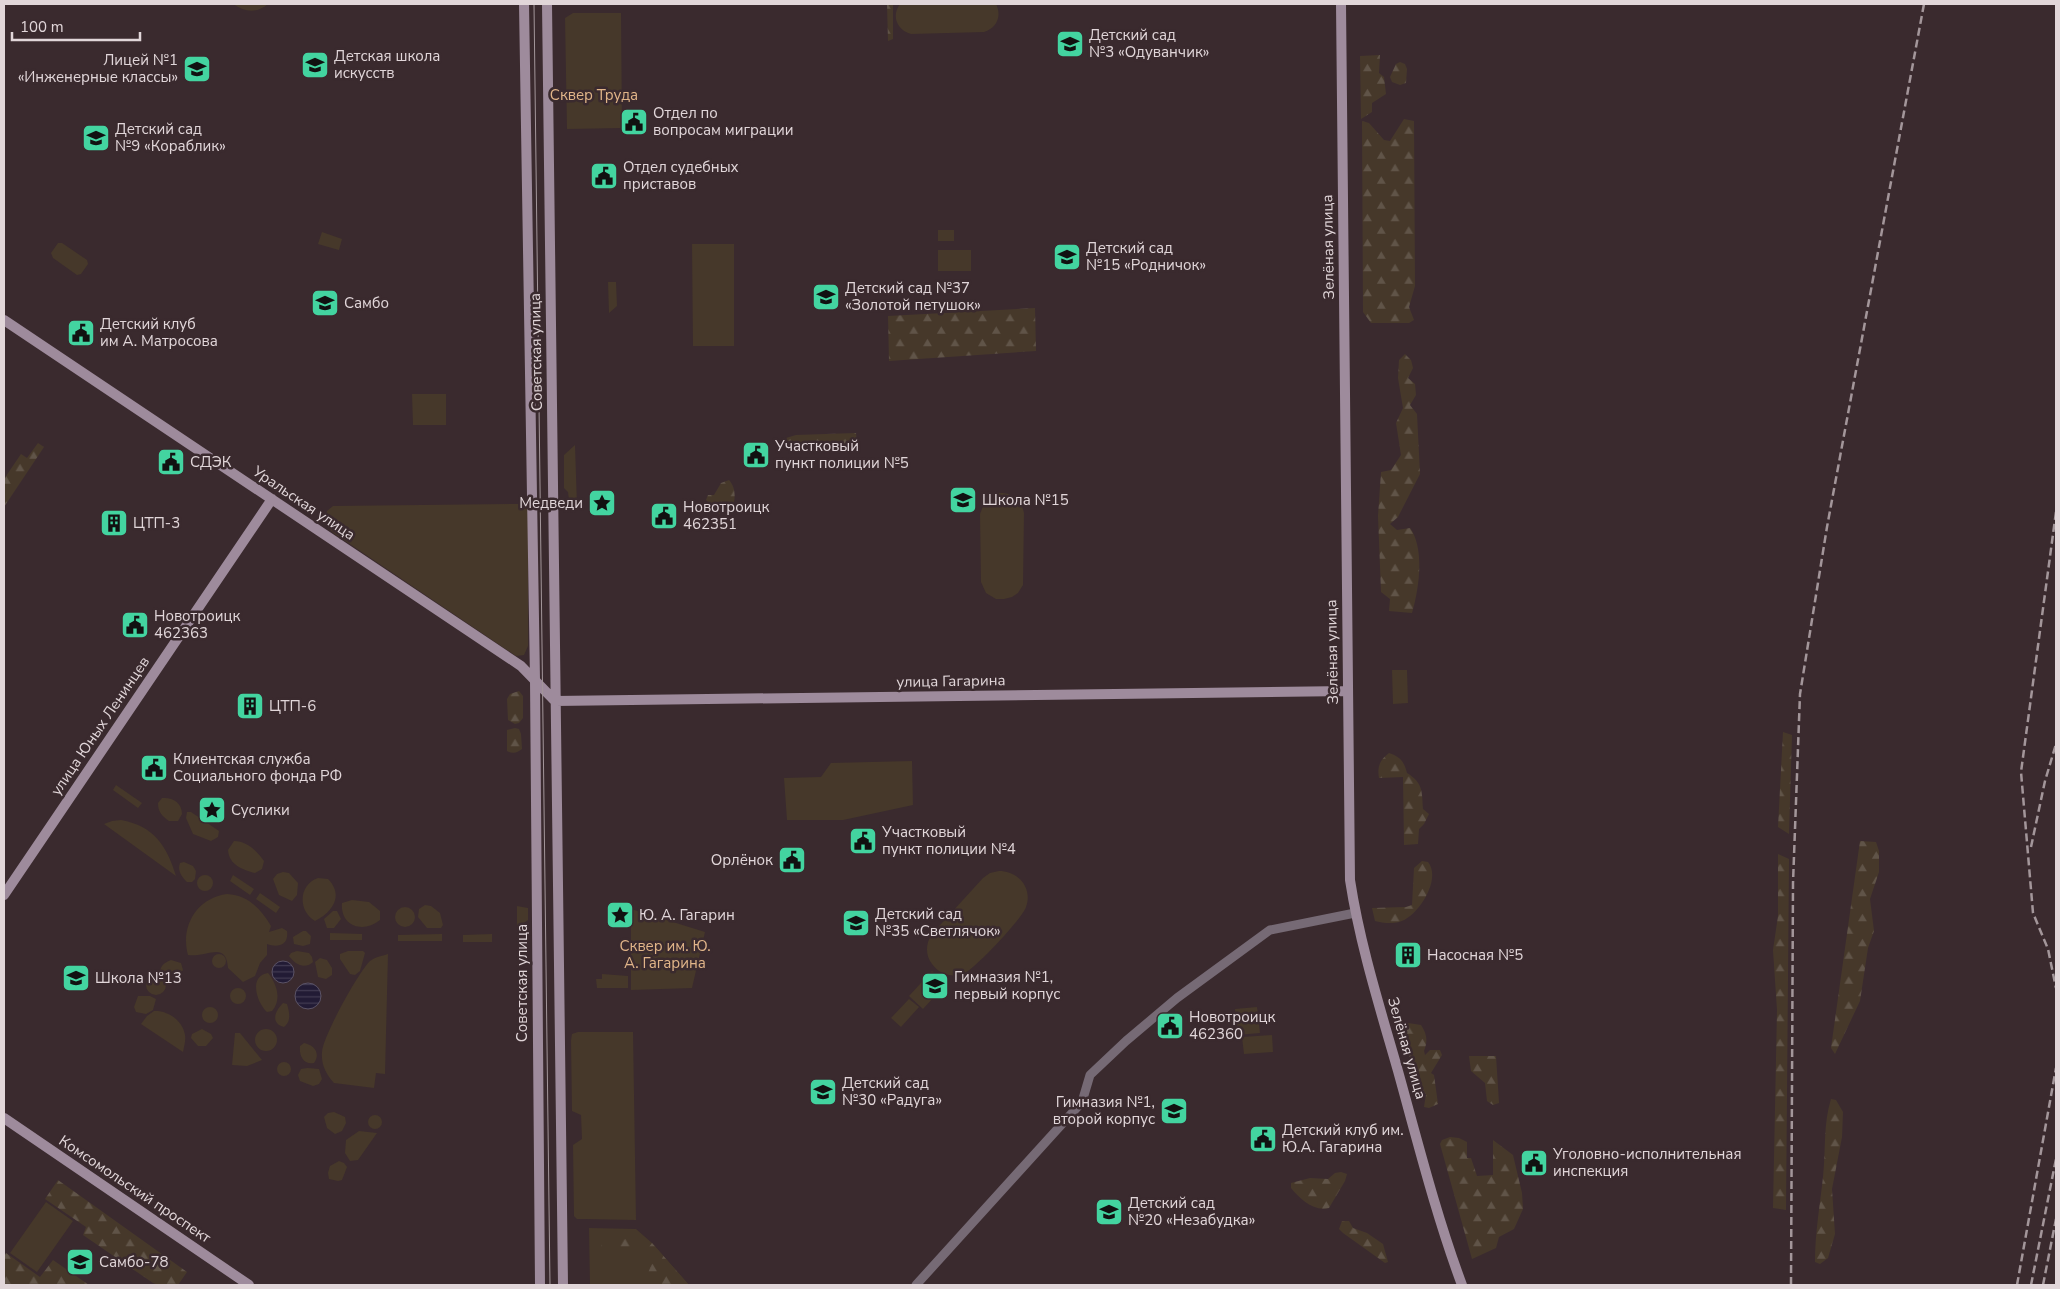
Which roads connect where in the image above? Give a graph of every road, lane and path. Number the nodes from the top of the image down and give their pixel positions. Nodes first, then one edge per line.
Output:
1 (524, 4) edge
2 (547, 4) edge
3 (1340, 4) edge
4 (4, 320) edge
5 (272, 500) junction
6 (535, 680) junction
7 (1348, 691) junction
8 (556, 701) junction
9 (4, 895) edge
10 (1355, 913) junction
11 (4, 1118) edge
12 (249, 1285) edge
13 (540, 1285) edge
14 (563, 1285) edge
15 (916, 1285) edge
16 (1462, 1285) edge

1 - 6 main road, Советская улица
2 - 8 main road, Советская улица
3 - 7 main road, Зелёная улица
4 - 5 main road, Уральская улица
5 - 6 main road, Уральская улица
5 - 9 main road, улица Юных Ленинцев
6 - 8 main road
6 - 13 main road, Советская улица
7 - 8 main road, улица Гагарина
7 - 10 main road, Зелёная улица
8 - 14 main road, Советская улица
10 - 15 street
10 - 16 main road, Зелёная улица
11 - 12 main road, Комсомольский проспект

